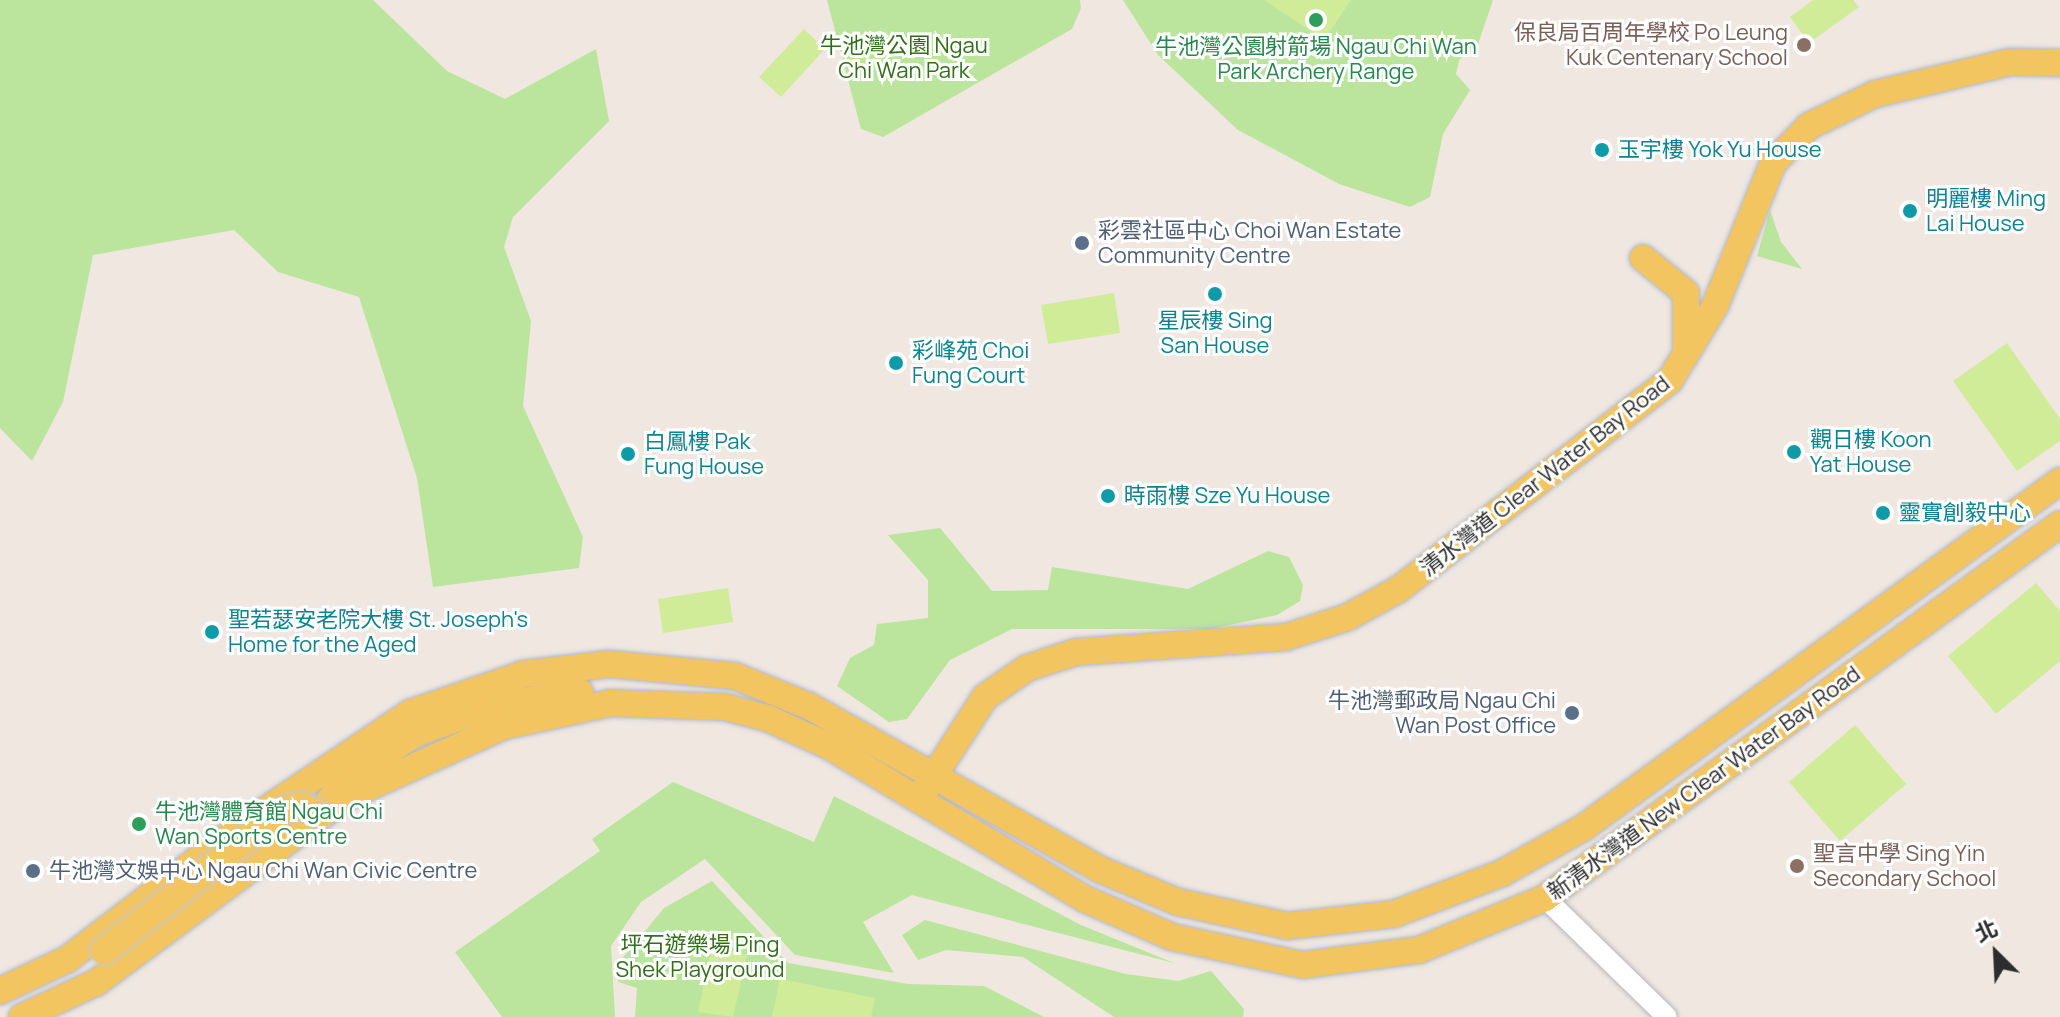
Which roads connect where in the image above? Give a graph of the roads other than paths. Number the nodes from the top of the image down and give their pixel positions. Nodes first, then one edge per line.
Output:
1 (2060, 63) edge
2 (1643, 258) dead end
3 (1685, 360) junction
4 (2060, 481) edge
5 (2060, 524) edge
6 (756, 684) junction
7 (489, 701) junction
8 (725, 707) junction
9 (934, 773) junction
10 (919, 799) junction
11 (1502, 873) junction
12 (1545, 898) junction
13 (33, 980) junction
14 (0, 991) edge
15 (22, 1017) edge
16 (1667, 1017) edge

1 - 3 main road, 清水灣道 Clear Water Bay Road
2 - 3 main road
3 - 9 main road, 清水灣道 Clear Water Bay Road
4 - 11 main road, 新清水灣道 New Clear Water Bay Road
5 - 12 main road, 新清水灣道 New Clear Water Bay Road
6 - 7 main road
6 - 9 main road
6 - 13 main road
7 - 8 main road
7 - 13 main road, bridge
8 - 10 main road
8 - 15 main road
9 - 10 main road, 清水灣道 Clear Water Bay Road
9 - 11 main road, 新清水灣道 New Clear Water Bay Road
10 - 12 main road, 新清水灣道 New Clear Water Bay Road
11 - 12 main road
12 - 16 street
13 - 14 main road

